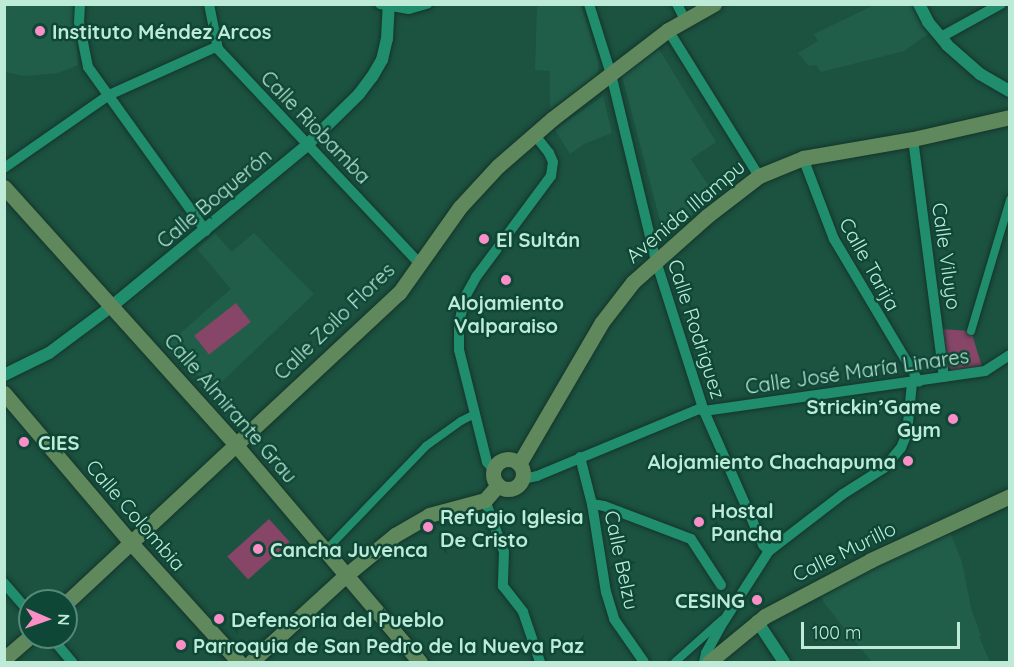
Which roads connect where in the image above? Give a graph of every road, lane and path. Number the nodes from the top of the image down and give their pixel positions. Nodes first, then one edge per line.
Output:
1 (80, 4) edge
2 (209, 4) edge
3 (427, 4) edge
4 (589, 4) edge
5 (677, 4) edge
6 (714, 4) edge
7 (919, 4) edge
8 (1001, 4) edge
9 (386, 6) edge
10 (685, 20) junction
11 (668, 30) junction
12 (941, 37) junction
13 (216, 47) junction
14 (611, 74) junction
15 (1010, 92) edge
16 (109, 95) junction
17 (1010, 117) edge
18 (534, 134) junction
19 (913, 139) junction
20 (307, 145) junction
21 (803, 158) junction
22 (4, 168) edge
23 (759, 176) junction
24 (4, 187) edge
25 (1010, 200) edge
26 (206, 231) junction
27 (656, 261) junction
28 (420, 264) junction
29 (112, 306) junction
30 (971, 331) dead end
31 (1010, 355) edge
32 (4, 375) edge
33 (944, 377) junction
34 (916, 382) junction
35 (4, 393) edge
36 (704, 411) junction
37 (476, 414) junction
38 (235, 444) junction
39 (580, 457) junction
40 (519, 464) junction
41 (496, 477) junction
42 (522, 479) junction
43 (1010, 496) edge
44 (485, 501) junction
45 (592, 504) junction
46 (131, 543) junction
47 (327, 549) junction
48 (769, 551) junction
49 (345, 576) junction
50 (4, 584) edge
51 (722, 585) dead end
52 (78, 592) edge
53 (18, 600) edge
54 (724, 621) junction
55 (757, 621) junction
56 (18, 647) edge
57 (61, 649) edge
58 (4, 659) edge
59 (72, 663) edge
60 (239, 663) edge
61 (251, 663) edge
62 (420, 663) edge
63 (540, 663) edge
64 (644, 663) edge
65 (675, 663) edge
66 (704, 663) edge
67 (709, 663) edge
68 (784, 663) edge

1 - 16 street
2 - 13 street
3 - 9 street
4 - 14 street, Calle Rodriguez
5 - 10 street
6 - 10 main road, Calle Zoilo Flores
7 - 12 street
8 - 12 street
9 - 20 street, Calle Boquerón
10 - 11 main road, Calle Zoilo Flores
11 - 14 main road, Calle Zoilo Flores
11 - 23 street
12 - 15 street
13 - 16 street
13 - 20 street, Calle Riobamba
14 - 18 main road, Calle Zoilo Flores
14 - 27 street, Calle Rodriguez
16 - 22 street
16 - 26 street
17 - 19 main road, Avenida Illampu
18 - 28 main road, Calle Zoilo Flores
18 - 37 street
19 - 21 main road, Avenida Illampu
19 - 33 street, Calle Viluyo
20 - 26 street, Calle Boquerón
20 - 28 street, Calle Riobamba
21 - 23 main road, Avenida Illampu
21 - 34 street, Calle Tarija
23 - 27 main road, Avenida Illampu
24 - 29 main road, Calle Almirante Grau
25 - 30 street
26 - 29 street, Calle Boquerón
27 - 36 street, Calle Rodriguez
27 - 40 main road, Avenida Illampu
28 - 38 main road, Calle Zoilo Flores
29 - 32 street, Calle Boquerón
29 - 38 main road, Calle Almirante Grau
31 - 33 street, Calle José María Linares
33 - 34 street, Calle José María Linares
34 - 36 street, Calle José María Linares
34 - 48 street
35 - 46 main road, Calle Colombia
36 - 39 street, Calle José María Linares
36 - 48 street, Calle Rodriguez
37 - 41 street
37 - 47 street
38 - 46 main road, Calle Zoilo Flores
38 - 47 main road, Calle Almirante Grau
39 - 42 street, Calle José María Linares
39 - 45 street, Calle Belzu
40 - 41 main road
40 - 42 main road
41 - 42 main road
41 - 44 main road
43 - 55 main road, Calle Murillo
44 - 49 main road
44 - 63 street
45 - 51 street
45 - 64 street, Calle Belzu
46 - 52 main road, Calle Zoilo Flores
46 - 60 main road, Calle Colombia
47 - 49 main road, Calle Almirante Grau
48 - 54 street
49 - 61 main road
49 - 62 main road, Calle Almirante Grau
50 - 53 street
54 - 65 street
54 - 66 street
55 - 67 main road, Calle Murillo
55 - 68 street
56 - 58 main road
57 - 59 street

